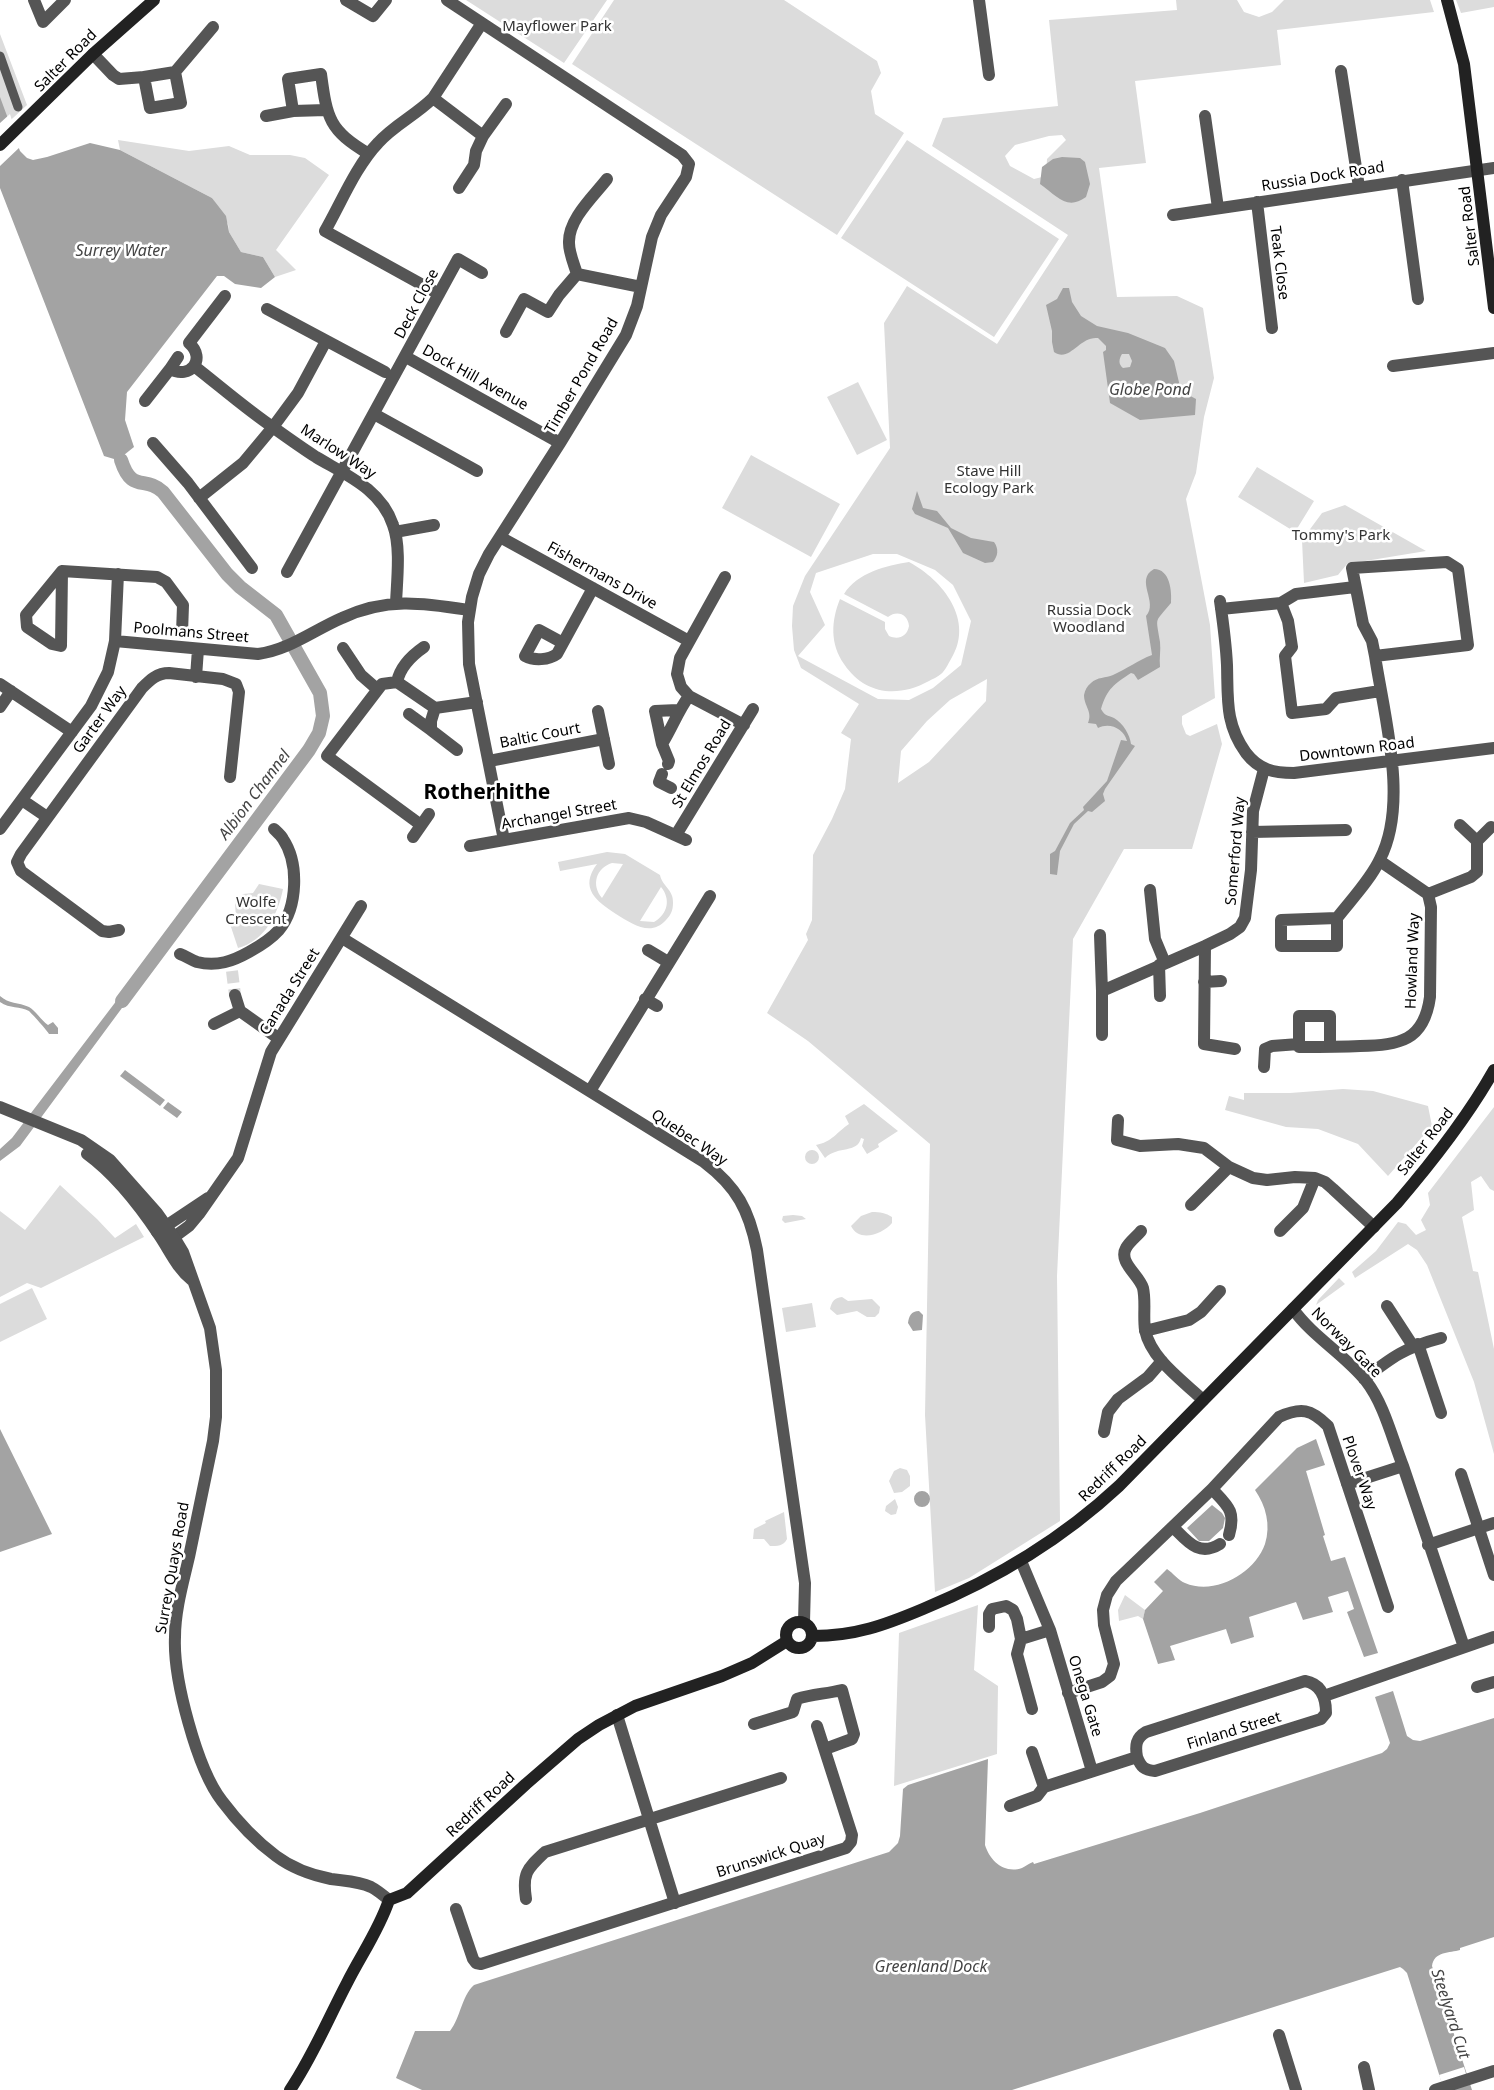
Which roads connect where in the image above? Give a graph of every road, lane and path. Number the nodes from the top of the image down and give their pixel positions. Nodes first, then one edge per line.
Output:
1 (34, 0) edge
2 (65, 0) edge
3 (154, 0) edge
4 (346, 0) edge
5 (386, 0) edge
6 (447, 0) edge
7 (979, 0) edge
8 (1447, 0) edge
9 (482, 23) junction
10 (213, 27) dead end
11 (93, 54) junction
12 (0, 56) edge
13 (1341, 70) dead end
14 (175, 72) junction
15 (989, 75) dead end
16 (144, 77) junction
17 (433, 98) junction
18 (506, 104) dead end
19 (18, 107) dead end
20 (326, 110) junction
21 (293, 111) junction
22 (266, 116) dead end
23 (1205, 116) dead end
24 (483, 136) junction
25 (0, 145) edge
26 (369, 154) junction
27 (1494, 168) edge
28 (1478, 170) junction
29 (608, 179) dead end
30 (1402, 180) junction
31 (1359, 187) junction
32 (459, 188) dead end
33 (1257, 202) junction
34 (1218, 208) junction
35 (1173, 214) dead end
36 (482, 273) dead end
37 (577, 274) junction
38 (641, 287) junction
39 (439, 294) junction
40 (225, 296) dead end
41 (1418, 299) dead end
42 (1494, 308) edge
43 (267, 309) dead end
44 (1272, 328) dead end
45 (506, 332) dead end
46 (326, 341) junction
47 (183, 351) junction
48 (1494, 353) edge
49 (406, 357) junction
50 (194, 366) junction
51 (1393, 366) dead end
52 (170, 369) junction
53 (385, 372) dead end
54 (145, 401) dead end
55 (374, 414) junction
56 (273, 427) junction
57 (153, 442) dead end
58 (560, 443) junction
59 (477, 471) dead end
60 (343, 472) junction
61 (200, 498) junction
62 (434, 525) dead end
63 (395, 532) junction
64 (500, 537) junction
65 (252, 568) dead end
66 (62, 570) junction
67 (287, 572) dead end
68 (118, 574) junction
69 (725, 577) dead end
70 (1355, 587) junction
71 (593, 588) junction
72 (396, 603) junction
73 (1281, 603) junction
74 (469, 610) junction
75 (182, 633) dead end
76 (689, 640) junction
77 (115, 641) junction
78 (563, 643) dead end
79 (424, 647) dead end
80 (343, 648) dead end
81 (198, 649) junction
82 (1375, 656) junction
83 (196, 677) junction
84 (398, 682) junction
85 (0, 684) edge
86 (377, 689) junction
87 (11, 691) junction
88 (1380, 691) junction
89 (689, 696) junction
90 (477, 702) junction
91 (0, 707) edge
92 (435, 708) junction
93 (753, 709) dead end
94 (678, 710) junction
95 (598, 711) dead end
96 (410, 714) dead end
97 (744, 725) junction
98 (431, 730) junction
99 (72, 732) junction
100 (604, 739) junction
101 (662, 744) junction
102 (1494, 748) edge
103 (456, 750) dead end
104 (489, 761) junction
105 (1391, 761) junction
106 (609, 764) dead end
107 (1264, 769) junction
108 (230, 777) dead end
109 (671, 788) dead end
110 (22, 800) junction
111 (429, 814) dead end
112 (47, 817) junction
113 (421, 825) junction
114 (1460, 825) dead end
115 (1491, 827) dead end
116 (0, 829) edge
117 (274, 829) dead end
118 (1346, 830) dead end
119 (1252, 832) junction
120 (413, 837) dead end
121 (681, 838) joint
122 (504, 840) junction
123 (1477, 841) junction
124 (470, 846) dead end
125 (1380, 861) junction
126 (1150, 890) dead end
127 (1428, 894) junction
128 (710, 896) dead end
129 (362, 906) dead end
130 (1337, 918) junction
131 (119, 930) dead end
132 (1100, 934) dead end
133 (342, 938) junction
134 (1205, 946) junction
135 (648, 950) dead end
136 (180, 954) dead end
137 (668, 962) junction
138 (1162, 964) junction
139 (1221, 981) dead end
140 (1204, 982) junction
141 (1102, 991) junction
142 (235, 995) tunnel mouth
143 (1160, 996) dead end
144 (645, 999) junction
145 (657, 1006) dead end
146 (240, 1011) junction
147 (214, 1024) dead end
148 (1102, 1035) dead end
149 (278, 1038) junction
150 (1299, 1044) junction
151 (1330, 1047) junction
152 (1235, 1049) dead end
153 (1264, 1067) dead end
154 (1494, 1070) edge
155 (590, 1091) junction
156 (5, 1108) edge
157 (1118, 1120) dead end
158 (1229, 1167) junction
159 (1315, 1178) junction
160 (211, 1196) junction
161 (1191, 1205) dead end
162 (1374, 1227) junction
163 (162, 1229) junction
164 (1142, 1231) dead end
165 (1280, 1231) dead end
166 (169, 1240) junction
167 (1220, 1291) dead end
168 (1387, 1306) dead end
169 (1293, 1310) junction
170 (1145, 1331) junction
171 (1441, 1338) dead end
172 (1416, 1345) junction
173 (1162, 1361) junction
174 (1364, 1379) junction
175 (1203, 1400) junction
176 (1441, 1413) dead end
177 (1104, 1432) dead end
178 (1403, 1466) junction
179 (1461, 1474) dead end
180 (1347, 1484) junction
181 (1212, 1489) junction
182 (1494, 1523) edge
183 (1173, 1527) junction
184 (1479, 1528) junction
185 (1428, 1545) junction
186 (1021, 1561) junction
187 (1494, 1575) edge
188 (1388, 1607) dead end
189 (804, 1622) junction
190 (989, 1627) dead end
191 (1050, 1630) junction
192 (813, 1636) junction
193 (1494, 1637) edge
194 (1021, 1639) junction
195 (787, 1641) junction
196 (1464, 1647) junction
197 (1494, 1682) edge
198 (1477, 1687) dead end
199 (1068, 1693) junction
200 (1324, 1696) junction
201 (1032, 1709) dead end
202 (617, 1715) junction
203 (754, 1724) dead end
204 (817, 1726) dead end
205 (825, 1749) junction
206 (1032, 1752) dead end
207 (1137, 1757) junction
208 (1092, 1771) junction
209 (781, 1778) dead end
210 (1044, 1787) junction
211 (1010, 1806) dead end
212 (649, 1819) junction
213 (526, 1899) dead end
214 (389, 1900) junction
215 (675, 1903) junction
216 (456, 1909) dead end
217 (1279, 2036) dead end
218 (1364, 2067) dead end
219 (1494, 2071) edge
220 (1437, 2089) edge
221 (290, 2090) edge
222 (1296, 2090) edge
223 (1370, 2090) edge

1 - 2 street
3 - 11 main road, Salter Road
4 - 5 street
6 - 9 street, Timber Pond Road
7 - 15 street
8 - 28 main road, Salter Road
9 - 17 street
9 - 38 street, Timber Pond Road
10 - 14 street
11 - 16 street
11 - 25 main road, Salter Road
12 - 19 street
13 - 31 street
14 - 16 street
14 - 16 street
17 - 24 street
17 - 26 street
18 - 24 street
20 - 21 street
20 - 21 street
20 - 26 street
21 - 22 street
23 - 34 street
24 - 32 street
26 - 39 street
27 - 28 street, Russia Dock Road
28 - 30 street, Russia Dock Road
28 - 42 main road, Salter Road
29 - 37 street
30 - 31 street, Russia Dock Road
30 - 41 street
31 - 33 street, Russia Dock Road
33 - 34 street, Russia Dock Road
33 - 44 street, Teak Close
34 - 35 street, Russia Dock Road
36 - 39 street, Deck Close
37 - 38 street
37 - 45 street
38 - 58 street, Timber Pond Road
39 - 49 street, Deck Close
40 - 47 street
43 - 46 street
46 - 53 street
46 - 56 street
47 - 50 street
47 - 52 street
48 - 51 street
49 - 55 street, Deck Close
49 - 58 street, Dock Hill Avenue
50 - 52 street
50 - 56 street, Marlow Way
52 - 54 street
55 - 59 street
55 - 60 street, Deck Close
56 - 60 street, Marlow Way
56 - 61 street
57 - 61 street
58 - 64 street, Timber Pond Road
60 - 63 street, Marlow Way
60 - 67 street, Deck Close
61 - 65 street
62 - 63 street
63 - 72 street, Marlow Way
64 - 71 street, Fishermans Drive
64 - 74 street, Timber Pond Road
66 - 66 street
66 - 68 street
68 - 75 street
68 - 77 street
69 - 76 street
70 - 73 street
70 - 82 street
70 - 82 street
71 - 76 street, Fishermans Drive
71 - 78 street
72 - 74 street, Poolmans Street
72 - 81 street, Poolmans Street
73 - 88 street
73 - 107 street
74 - 90 street, Timber Pond Road
76 - 89 street
77 - 81 street, Poolmans Street
77 - 99 street
79 - 84 street
80 - 86 street
81 - 83 street
82 - 88 street
83 - 108 street, Garter Way
83 - 112 street, Garter Way
84 - 86 street
84 - 92 street
85 - 87 street
86 - 113 street
87 - 91 street
87 - 99 street
88 - 105 street
89 - 94 street
89 - 97 street
90 - 92 street
90 - 104 street, Timber Pond Road
92 - 98 street
93 - 97 street, St Elmos Road
94 - 101 street
94 - 101 street
95 - 100 street, Baltic Court
96 - 98 street
97 - 121 street, St Elmos Road
98 - 103 street
99 - 110 street
100 - 104 street, Baltic Court
100 - 106 street
101 - 109 street
102 - 105 street, Downtown Road
104 - 122 street, Timber Pond Road
105 - 107 street, Downtown Road
105 - 125 street
107 - 119 street, Somerford Way
110 - 112 street
110 - 116 street
111 - 113 street
112 - 131 street, Garter Way
113 - 120 street
114 - 123 street
115 - 123 street
117 - 136 street
118 - 119 street
119 - 134 street, Somerford Way
121 - 122 street, Archangel Street
122 - 124 street, Archangel Street
123 - 127 street
125 - 127 street, Howland Way
125 - 130 street
126 - 138 street
127 - 151 street, Howland Way
128 - 137 street
129 - 133 street, Canada Street
130 - 130 street
132 - 141 street
133 - 149 street, Canada Street
133 - 155 street, Quebec Way
134 - 138 street, Somerford Way
134 - 140 street
135 - 137 street
137 - 144 street
138 - 141 street, Somerford Way
138 - 143 street
139 - 140 street
140 - 152 street
141 - 148 street
142 - 146 street
144 - 145 street
144 - 155 street
146 - 147 street
146 - 149 street
149 - 160 street, Canada Street
150 - 151 street, Howland Way
150 - 151 street
150 - 153 street, Howland Way
154 - 162 main road, Salter Road
155 - 189 street, Quebec Way
156 - 163 street, Surrey Quays Road
157 - 158 street
158 - 159 street
158 - 161 street
159 - 162 street
159 - 165 street
160 - 163 street, Canada Street
160 - 166 street, Canada Street
162 - 169 main road, Redriff Road
163 - 166 street, Surrey Quays Road
164 - 170 street
166 - 214 street, Surrey Quays Road
167 - 170 street
168 - 172 street
169 - 174 street, Norway Gate
169 - 175 main road, Redriff Road
170 - 173 street
171 - 172 street
172 - 174 street
172 - 176 street
173 - 175 street
173 - 177 street
174 - 178 street, Norway Gate
175 - 186 main road, Redriff Road
178 - 180 street
178 - 185 street, Norway Gate
179 - 184 street
180 - 181 street, Plover Way
180 - 188 street, Plover Way
181 - 183 street, Plover Way
181 - 183 street
182 - 184 street
183 - 199 street, Plover Way
184 - 185 street
184 - 187 street
185 - 196 street, Norway Gate
186 - 191 street, Onega Gate
186 - 192 main road, Redriff Road
189 - 192 main road
189 - 195 main road
190 - 194 street
191 - 194 street
191 - 199 street, Onega Gate
192 - 195 main road
193 - 196 street
194 - 201 street
195 - 202 main road, Redriff Road
196 - 200 street
197 - 198 street
199 - 208 street, Onega Gate
200 - 207 street, Finland Street
200 - 207 street, Finland Street
202 - 212 street
202 - 214 main road, Redriff Road
203 - 205 street
204 - 205 street, Brunswick Quay
205 - 215 street, Brunswick Quay
206 - 210 street
207 - 208 street
208 - 210 street
209 - 212 street
210 - 211 street
212 - 213 street
212 - 215 street
214 - 221 main road
215 - 216 street, Brunswick Quay
217 - 222 street
218 - 223 street
219 - 220 street

